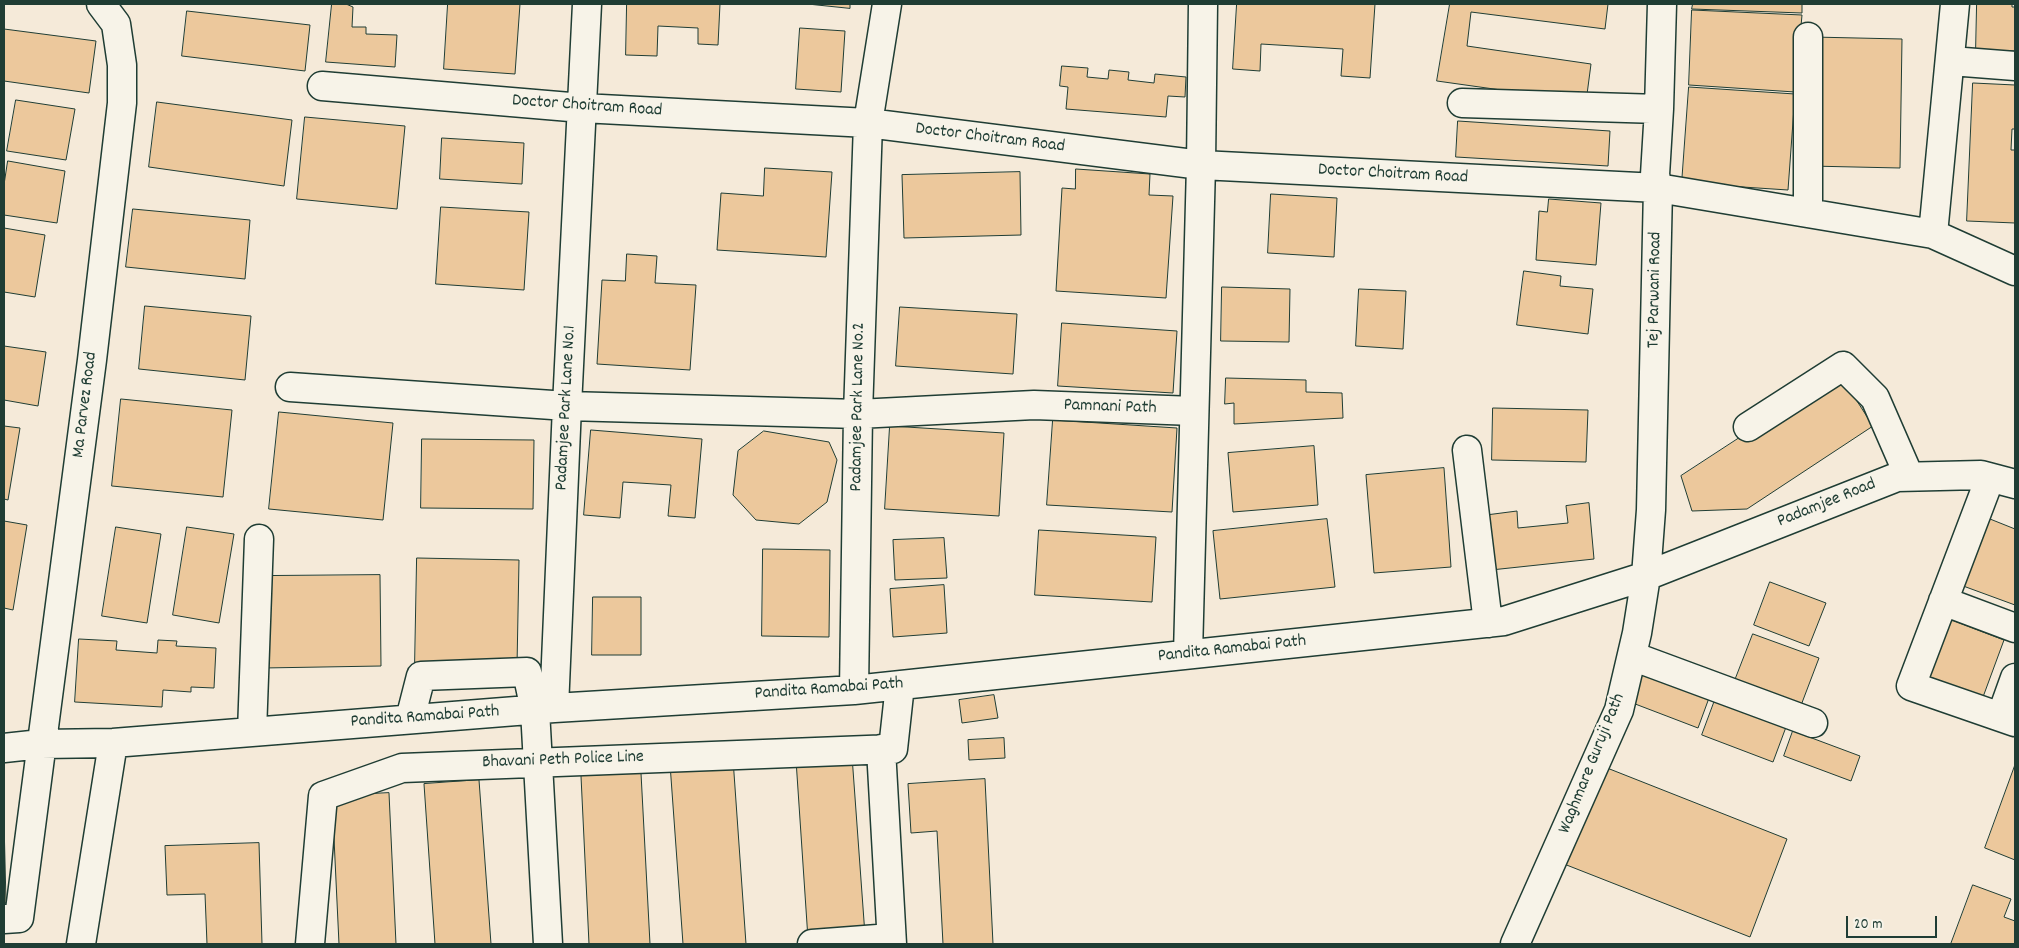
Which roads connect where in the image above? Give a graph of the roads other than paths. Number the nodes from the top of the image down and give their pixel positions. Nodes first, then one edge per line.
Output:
1 (101, 4) edge
2 (588, 4) edge
3 (888, 4) edge
4 (1203, 4) edge
5 (1662, 4) edge
6 (1955, 4) edge
7 (1808, 37) dead end
8 (1951, 61) junction
9 (2015, 66) edge
10 (322, 86) dead end
11 (1462, 103) dead end
12 (582, 108) junction
13 (1659, 109) junction
14 (868, 123) junction
15 (1201, 165) junction
16 (1658, 188) junction
17 (1808, 213) junction
18 (1933, 234) junction
19 (2015, 271) edge
20 (290, 386) dead end
21 (567, 406) junction
22 (1194, 411) junction
23 (858, 414) junction
24 (1748, 427) dead end
25 (1467, 450) dead end
26 (1909, 476) junction
27 (2003, 481) edge
28 (259, 539) dead end
29 (1646, 576) junction
30 (1943, 601) junction
31 (1488, 623) junction
32 (2015, 628) edge
33 (1188, 654) junction
34 (1632, 656) junction
35 (2015, 678) edge
36 (900, 685) junction
37 (854, 690) junction
38 (544, 709) junction
39 (410, 719) junction
40 (2008, 719) edge
41 (1813, 723) dead end
42 (252, 732) junction
43 (113, 743) junction
44 (42, 744) junction
45 (4, 748) edge
46 (881, 749) junction
47 (539, 762) junction
48 (4, 919) edge
49 (891, 941) edge
50 (80, 944) edge
51 (310, 944) edge
52 (548, 944) edge
53 (812, 944) edge
54 (1515, 944) edge

1 - 44 street, Ma Parvez Road
2 - 12 street, Padamjee Park Lane No.1
3 - 14 street, Padamjee Park Lane No.2
4 - 15 street
5 - 13 street, Tej Parwani Road
6 - 8 street
7 - 17 street
8 - 9 street
8 - 18 street
10 - 12 street, Doctor Choitram Road
11 - 13 street
12 - 14 street, Doctor Choitram Road
12 - 21 street, Padamjee Park Lane No.1
13 - 16 street, Tej Parwani Road
14 - 15 street, Doctor Choitram Road
14 - 23 street, Padamjee Park Lane No.2
15 - 16 street, Doctor Choitram Road
15 - 22 street
16 - 17 street, Doctor Choitram Road
16 - 29 street, Tej Parwani Road
17 - 18 street, Doctor Choitram Road
18 - 19 street, Doctor Choitram Road
20 - 21 street, Pamnani Path
21 - 23 street, Pamnani Path
21 - 38 street, Padamjee Park Lane No.1
22 - 23 street, Pamnani Path
22 - 33 street
23 - 37 street, Padamjee Park Lane No.2
24 - 26 street
25 - 31 street
26 - 27 street, Padamjee Road
26 - 29 street, Padamjee Road
27 - 30 street
28 - 42 street
29 - 31 street, Pandita Ramabai Path
29 - 34 street, Waghmare Guruji Path
30 - 32 street
30 - 40 street
31 - 33 street, Pandita Ramabai Path
33 - 36 street, Pandita Ramabai Path
34 - 41 street
34 - 54 street, Waghmare Guruji Path
35 - 40 street
36 - 37 street, Pandita Ramabai Path
36 - 46 street
37 - 38 street, Pandita Ramabai Path
38 - 39 street, Pandita Ramabai Path
38 - 39 street
38 - 47 street
39 - 42 street, Pandita Ramabai Path
42 - 43 street, Pandita Ramabai Path
43 - 44 street, Pandita Ramabai Path
43 - 50 street
44 - 45 street, Pandita Ramabai Path
44 - 48 street, Ma Parvez Road
46 - 47 street, Bhavani Peth Police Line
46 - 49 street
47 - 51 street, Bhavani Peth Police Line
47 - 52 street
49 - 53 street

